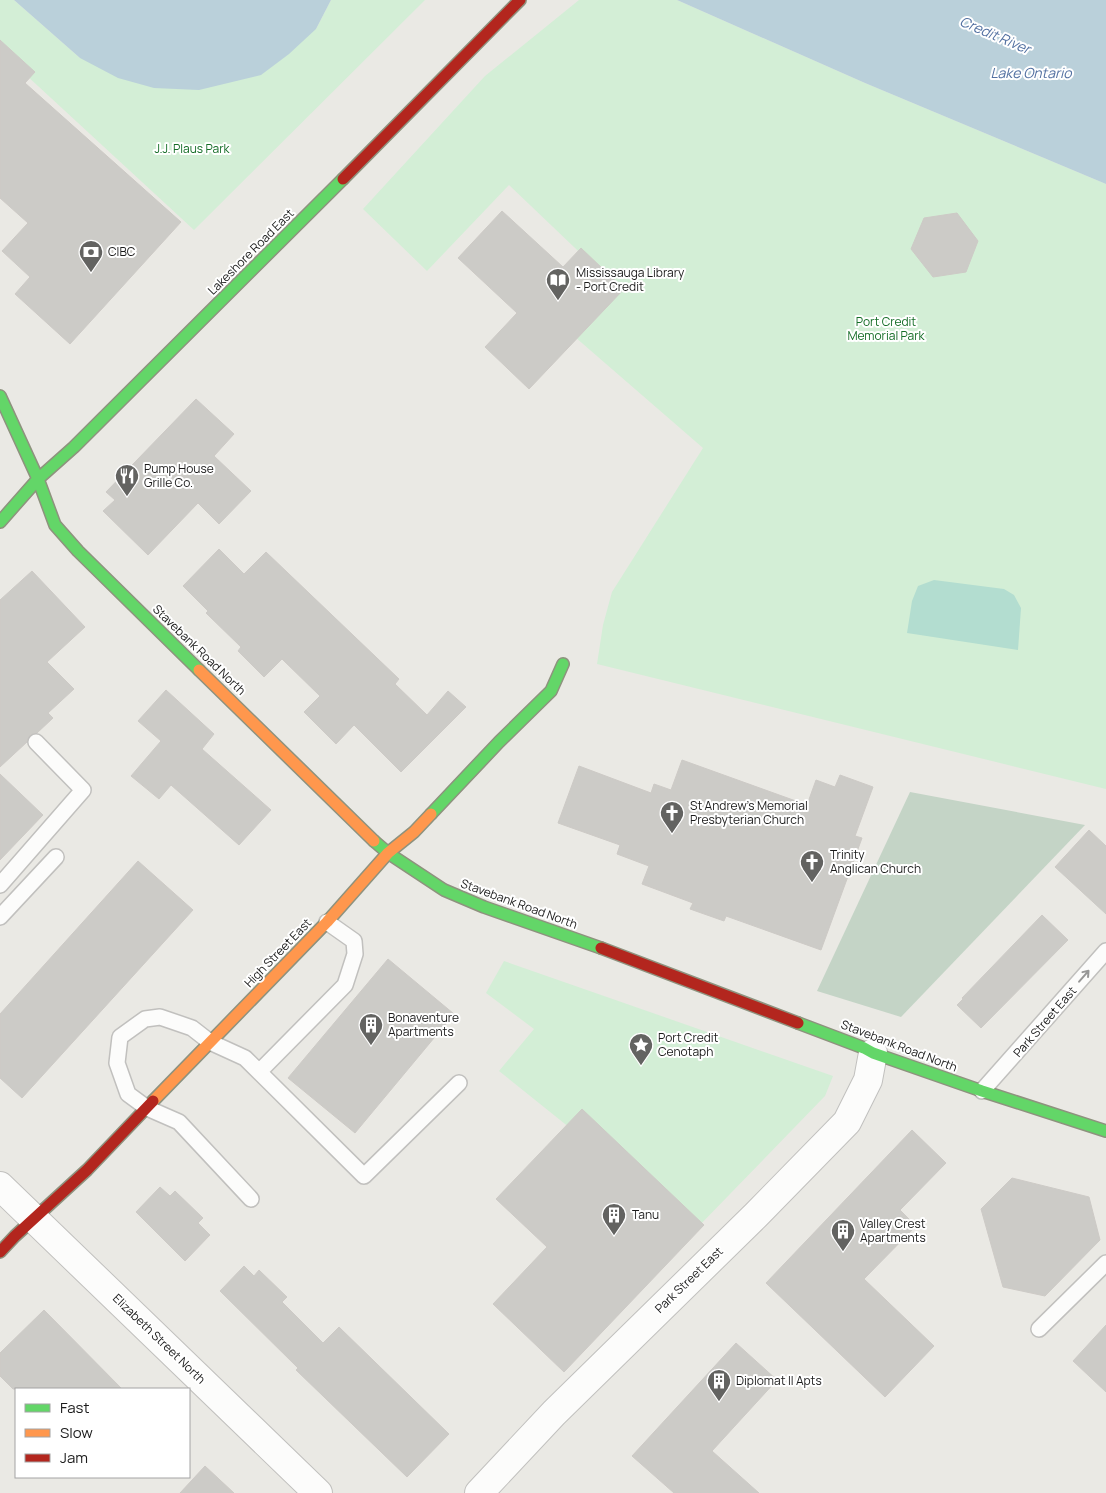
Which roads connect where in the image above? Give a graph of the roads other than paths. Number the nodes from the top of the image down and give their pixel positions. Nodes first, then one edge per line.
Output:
1 (520, 0) edge
2 (0, 396) edge
3 (38, 479) junction
4 (0, 522) edge
5 (562, 664) dead end
6 (36, 742) dead end
7 (388, 853) junction
8 (56, 857) dead end
9 (0, 885) edge
10 (0, 917) edge
11 (327, 922) junction
12 (1106, 951) edge
13 (210, 1042) junction
14 (872, 1053) junction
15 (260, 1071) junction
16 (460, 1083) dead end
17 (982, 1091) junction
18 (146, 1108) junction
19 (1106, 1132) edge
20 (0, 1186) edge
21 (251, 1199) dead end
22 (35, 1219) junction
23 (0, 1252) edge
24 (1106, 1263) edge
25 (1039, 1329) dead end
26 (318, 1493) edge
27 (479, 1493) edge

1 - 3 street, Lakeshore Road East
2 - 3 street, Stavebank Road North
3 - 4 street, Lakeshore Road East
3 - 7 street, Stavebank Road North
5 - 7 street, High Street East
6 - 9 lane
7 - 11 street, High Street East
7 - 14 street, Stavebank Road North
8 - 10 lane
11 - 13 street, High Street East
11 - 15 lane
17 -> 12 lane, Park Street East
13 - 15 lane
13 - 18 street, High Street East
13 - 18 lane
14 - 17 street, Stavebank Road North
14 - 27 street, Park Street East
15 - 16 lane
17 - 19 street, Stavebank Road North
18 - 21 lane
18 - 22 street, High Street East
20 - 22 street, Elizabeth Street North
22 - 23 street, High Street East
22 - 26 street, Elizabeth Street North
24 - 25 lane

